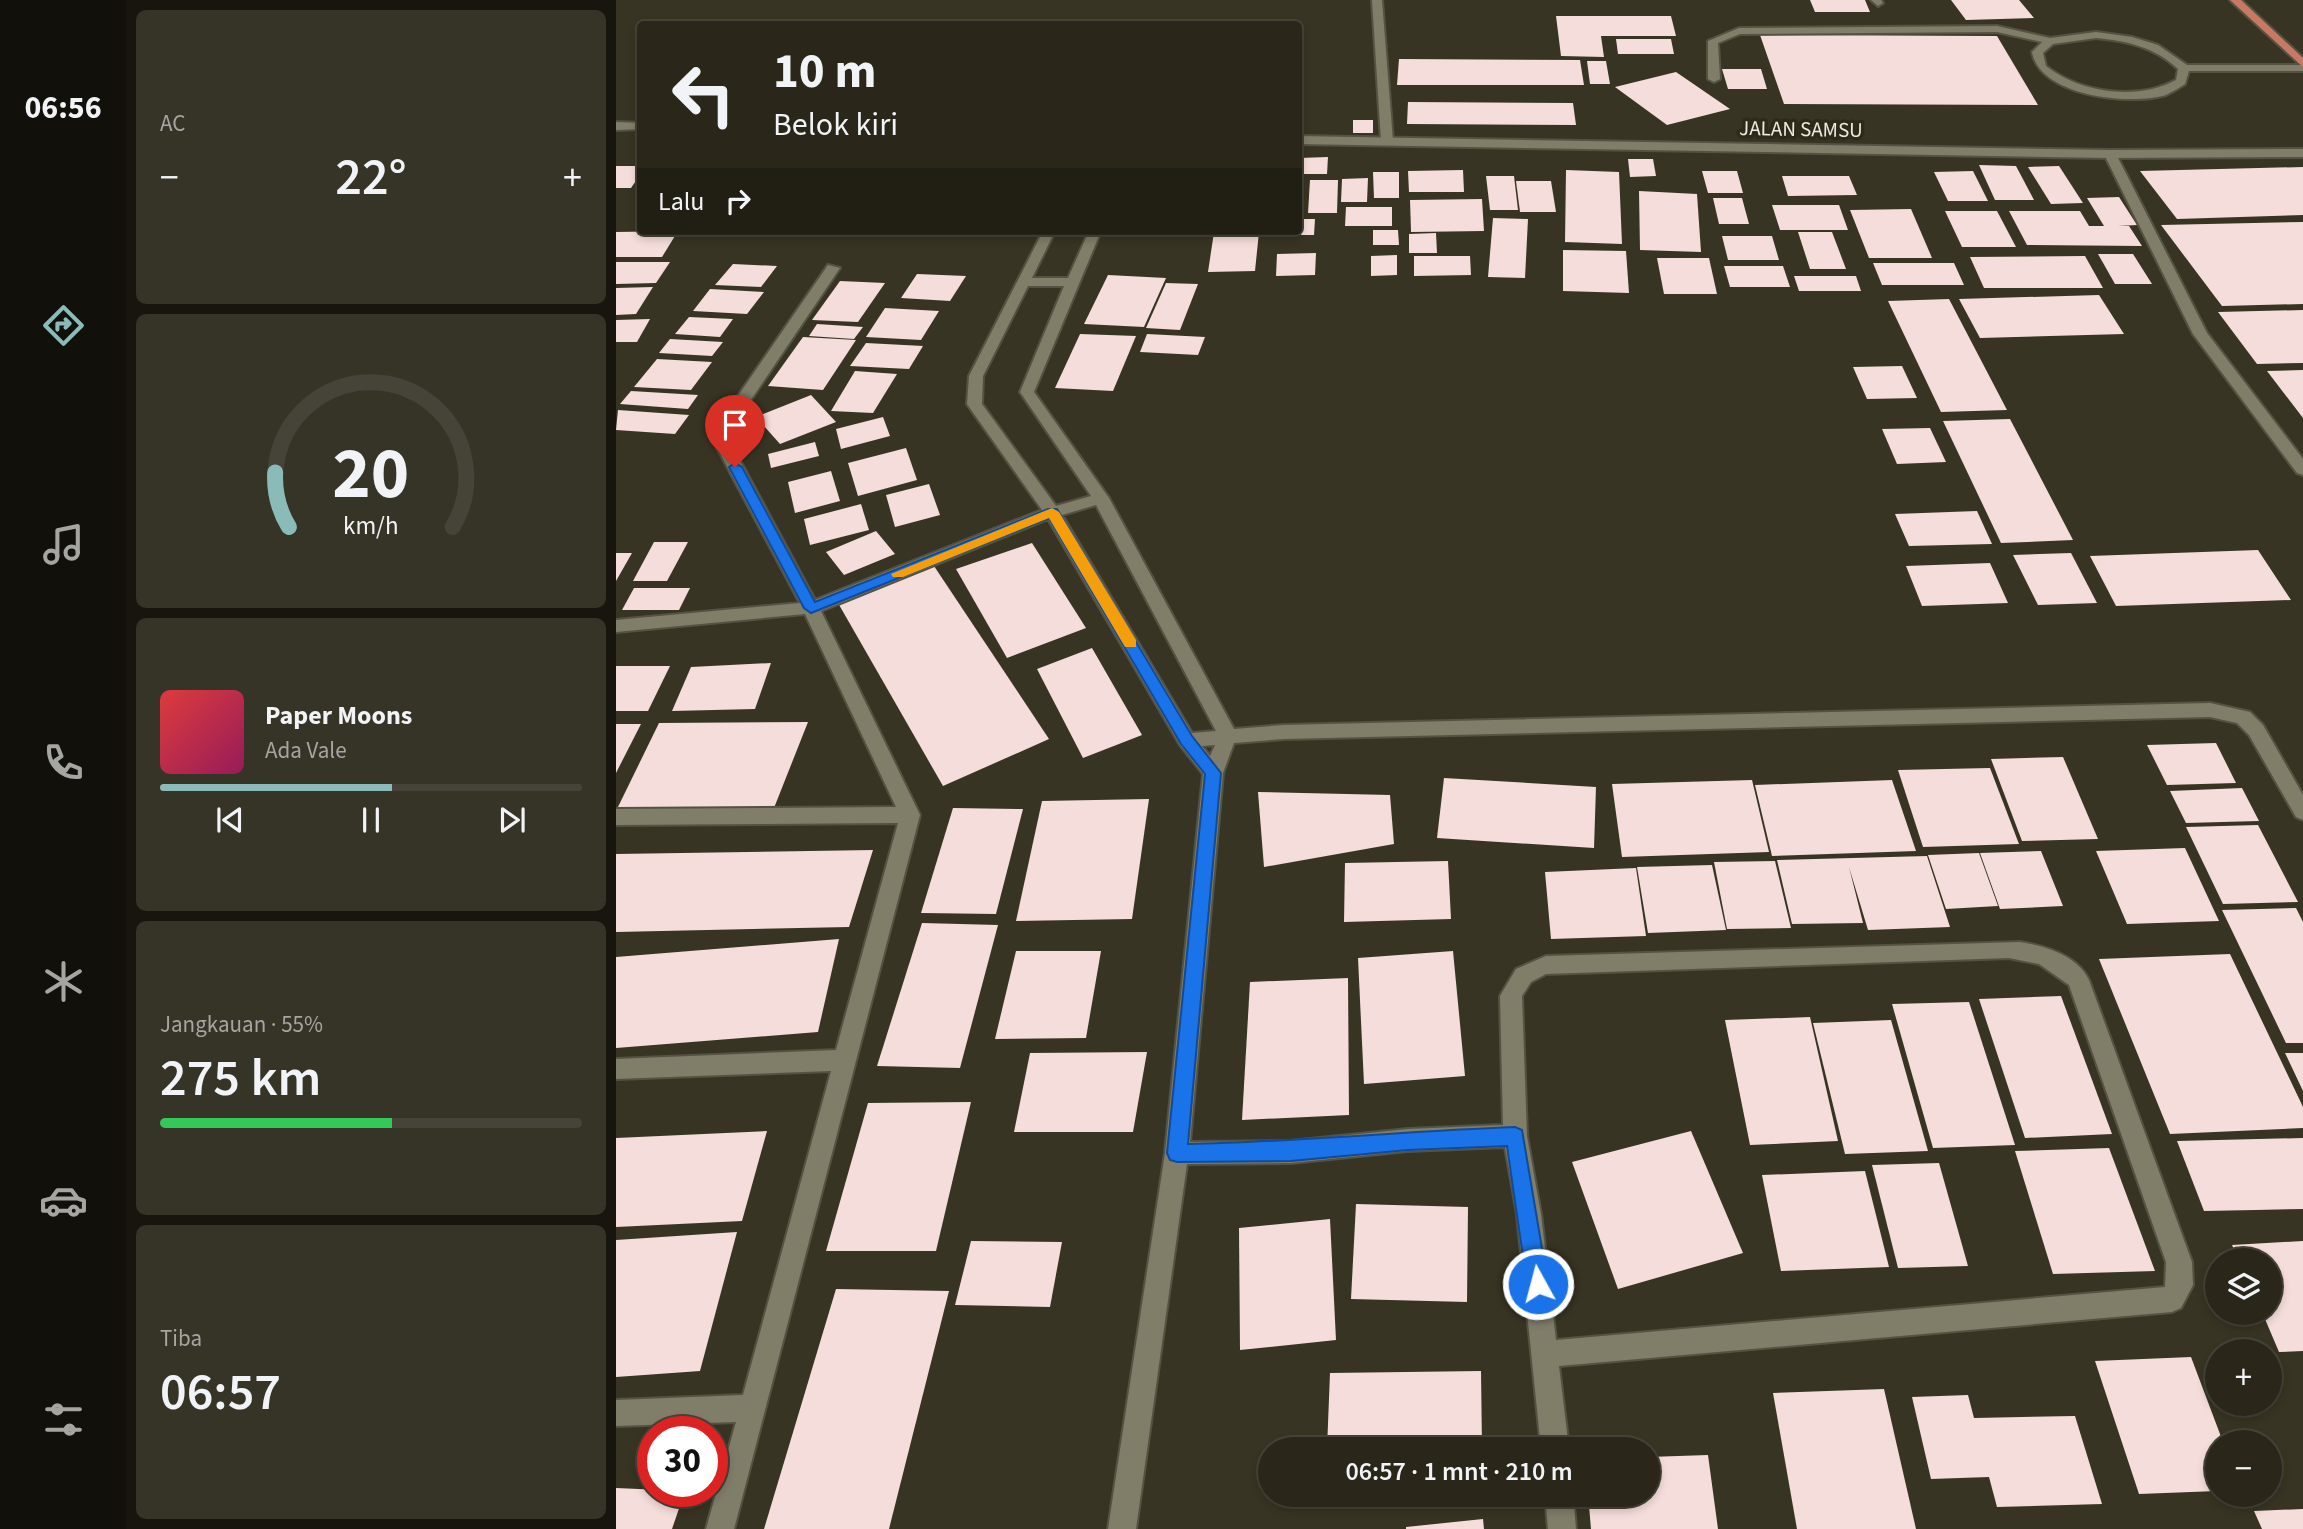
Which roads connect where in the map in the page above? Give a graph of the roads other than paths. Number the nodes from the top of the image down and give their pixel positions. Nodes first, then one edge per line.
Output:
1 (1377, 0) edge
2 (2235, 0) edge
3 (2050, 41) junction
4 (2303, 66) edge
5 (2184, 68) junction
6 (1714, 79) dead end
7 (616, 126) edge
8 (637, 126) edge
9 (1302, 140) edge
10 (1387, 142) junction
11 (2303, 153) edge
12 (2110, 154) junction
13 (1047, 235) edge
14 (1093, 235) edge
15 (833, 268) dead end
16 (1023, 282) junction
17 (1073, 282) junction
18 (2303, 470) edge
19 (1101, 498) junction
20 (1052, 512) junction
21 (811, 608) junction
22 (616, 626) edge
23 (1228, 735) junction
24 (1187, 740) junction
25 (1213, 773) junction
26 (2303, 812) edge
27 (910, 815) junction
28 (616, 817) edge
29 (846, 1060) junction
30 (616, 1069) edge
31 (1515, 1136) junction
32 (1177, 1153) junction
33 (1546, 1354) junction
34 (753, 1408) junction
35 (616, 1413) edge
36 (1554, 1437) edge
37 (1560, 1507) edge
38 (720, 1529) edge
39 (1122, 1529) edge
40 (1562, 1529) edge

1 - 10 street
2 - 4 main road
3 - 5 street
3 - 5 street
3 - 6 street
4 - 5 street
7 - 8 street
9 - 10 street, JALAN SAMSU
10 - 12 street, JALAN SAMSU
11 - 12 street, JALAN SAMSU
12 - 18 street
13 - 16 street
14 - 17 street
15 - 21 street
16 - 17 street
16 - 20 street
17 - 19 street
19 - 20 street
19 - 23 street
20 - 21 street
20 - 24 street
21 - 22 street
21 - 27 street
23 - 24 street
23 - 25 street
23 - 26 street
24 - 25 street
25 - 32 street
27 - 28 street
27 - 29 street
29 - 30 street
29 - 34 street
31 - 32 street
31 - 33 street
31 - 33 street
32 - 39 street
33 - 36 street
34 - 35 street
34 - 38 street
37 - 40 street

